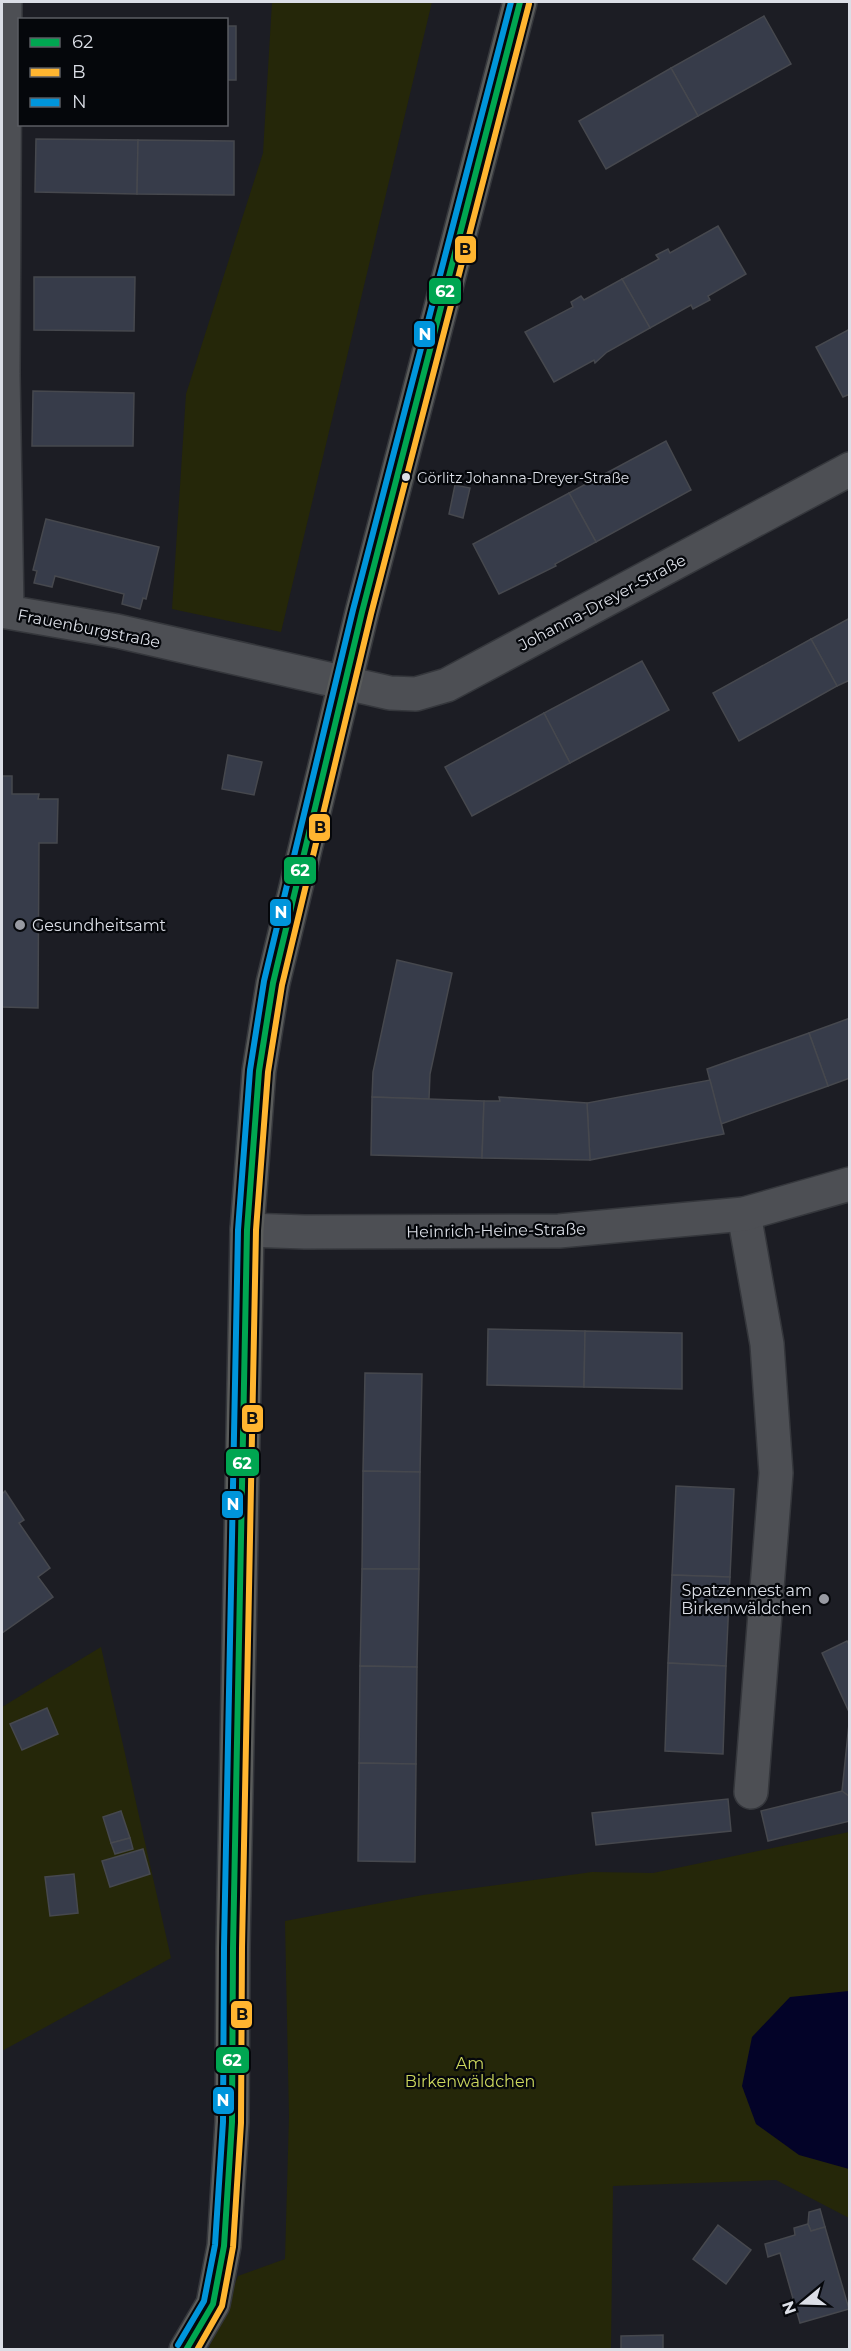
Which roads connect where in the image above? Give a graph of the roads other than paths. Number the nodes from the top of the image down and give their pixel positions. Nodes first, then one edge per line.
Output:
1 (4, 2) edge
2 (520, 2) edge
3 (3, 130) edge
4 (2, 374) edge
5 (849, 469) edge
6 (345, 683) junction
7 (849, 1184) edge
8 (744, 1214) junction
9 (247, 1230) junction
10 (752, 1792) dead end
11 (186, 2349) edge

1 - 3 street, Frauenburgstraße
2 - 6 main road
3 - 4 street, Frauenburgstraße
4 - 6 street, Frauenburgstraße
5 - 6 street, Johanna-Dreyer-Straße
6 - 9 main road
7 - 8 street, Heinrich-Heine-Straße
8 - 9 street, Heinrich-Heine-Straße
8 - 10 street
9 - 11 main road

